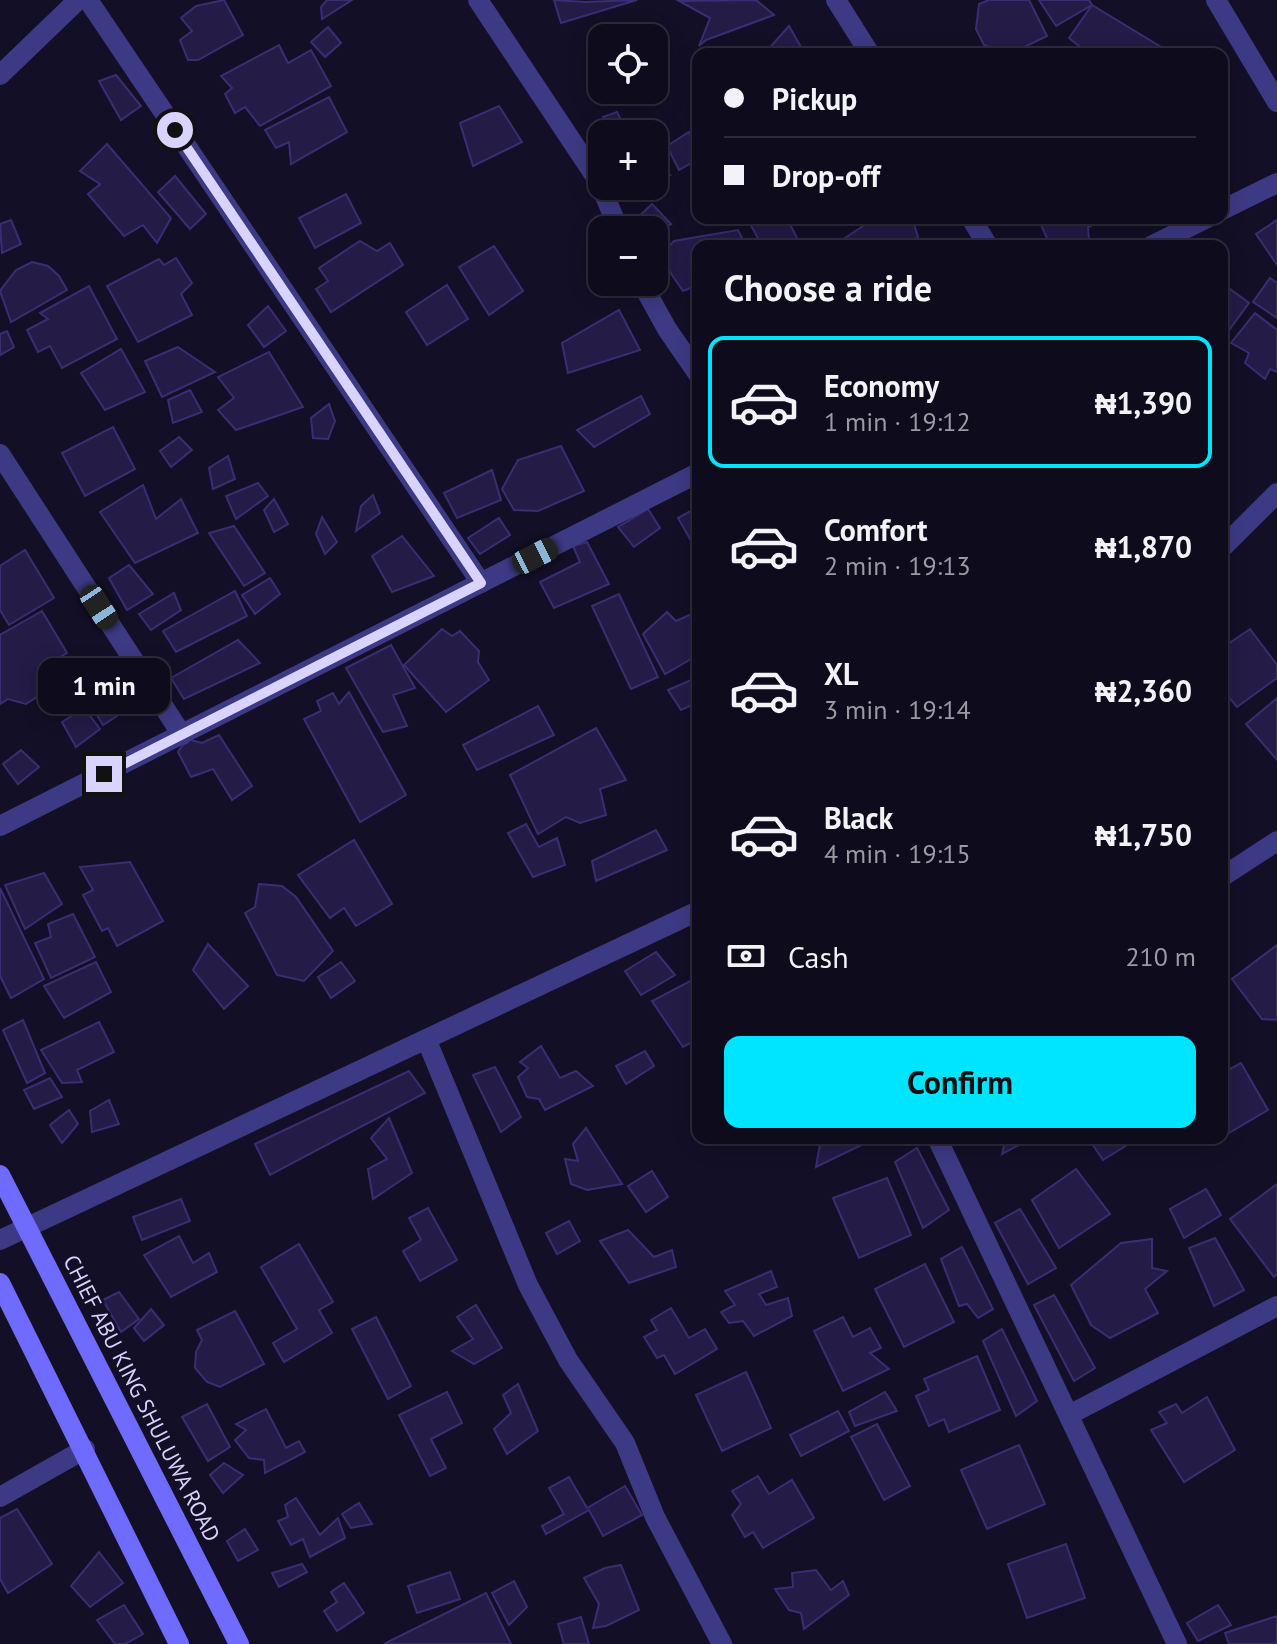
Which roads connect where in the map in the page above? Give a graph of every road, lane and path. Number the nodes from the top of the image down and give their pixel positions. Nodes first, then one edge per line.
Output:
1 (78, 0) edge
2 (88, 0) edge
3 (478, 0) edge
4 (836, 0) edge
5 (1216, 0) edge
6 (866, 48) edge
7 (0, 75) edge
8 (1277, 102) edge
9 (1277, 183) edge
10 (1228, 207) edge
11 (613, 216) edge
12 (1195, 224) edge
13 (1163, 240) edge
14 (649, 296) edge
15 (692, 365) edge
16 (0, 454) edge
17 (692, 476) edge
18 (1277, 493) edge
19 (1228, 542) edge
20 (481, 583) junction
21 (182, 735) junction
22 (0, 826) edge
23 (1277, 841) edge
24 (1228, 873) edge
25 (692, 914) edge
26 (427, 1041) junction
27 (940, 1144) edge
28 (0, 1175) edge
29 (28, 1227) junction
30 (0, 1240) edge
31 (0, 1283) edge
32 (1277, 1306) edge
33 (1069, 1415) junction
34 (85, 1449) junction
35 (0, 1497) edge
36 (179, 1644) edge
37 (239, 1644) edge
38 (722, 1644) edge
39 (1177, 1644) edge

1 - 7 street
2 - 20 street
3 - 11 street
4 - 6 street
5 - 8 street
9 - 10 street
12 - 13 street
14 - 15 street
16 - 21 street
17 - 20 street
18 - 19 street
20 - 21 street
21 - 22 street
23 - 24 street
25 - 26 street
26 - 29 street
26 - 38 street
27 - 33 street
28 - 29 street, CHIEF ABU KING SHULUWA ROAD
29 - 30 street
29 - 37 street, CHIEF ABU KING SHULUWA ROAD
31 - 34 street
32 - 33 street
33 - 39 street
34 - 35 street
34 - 36 street

